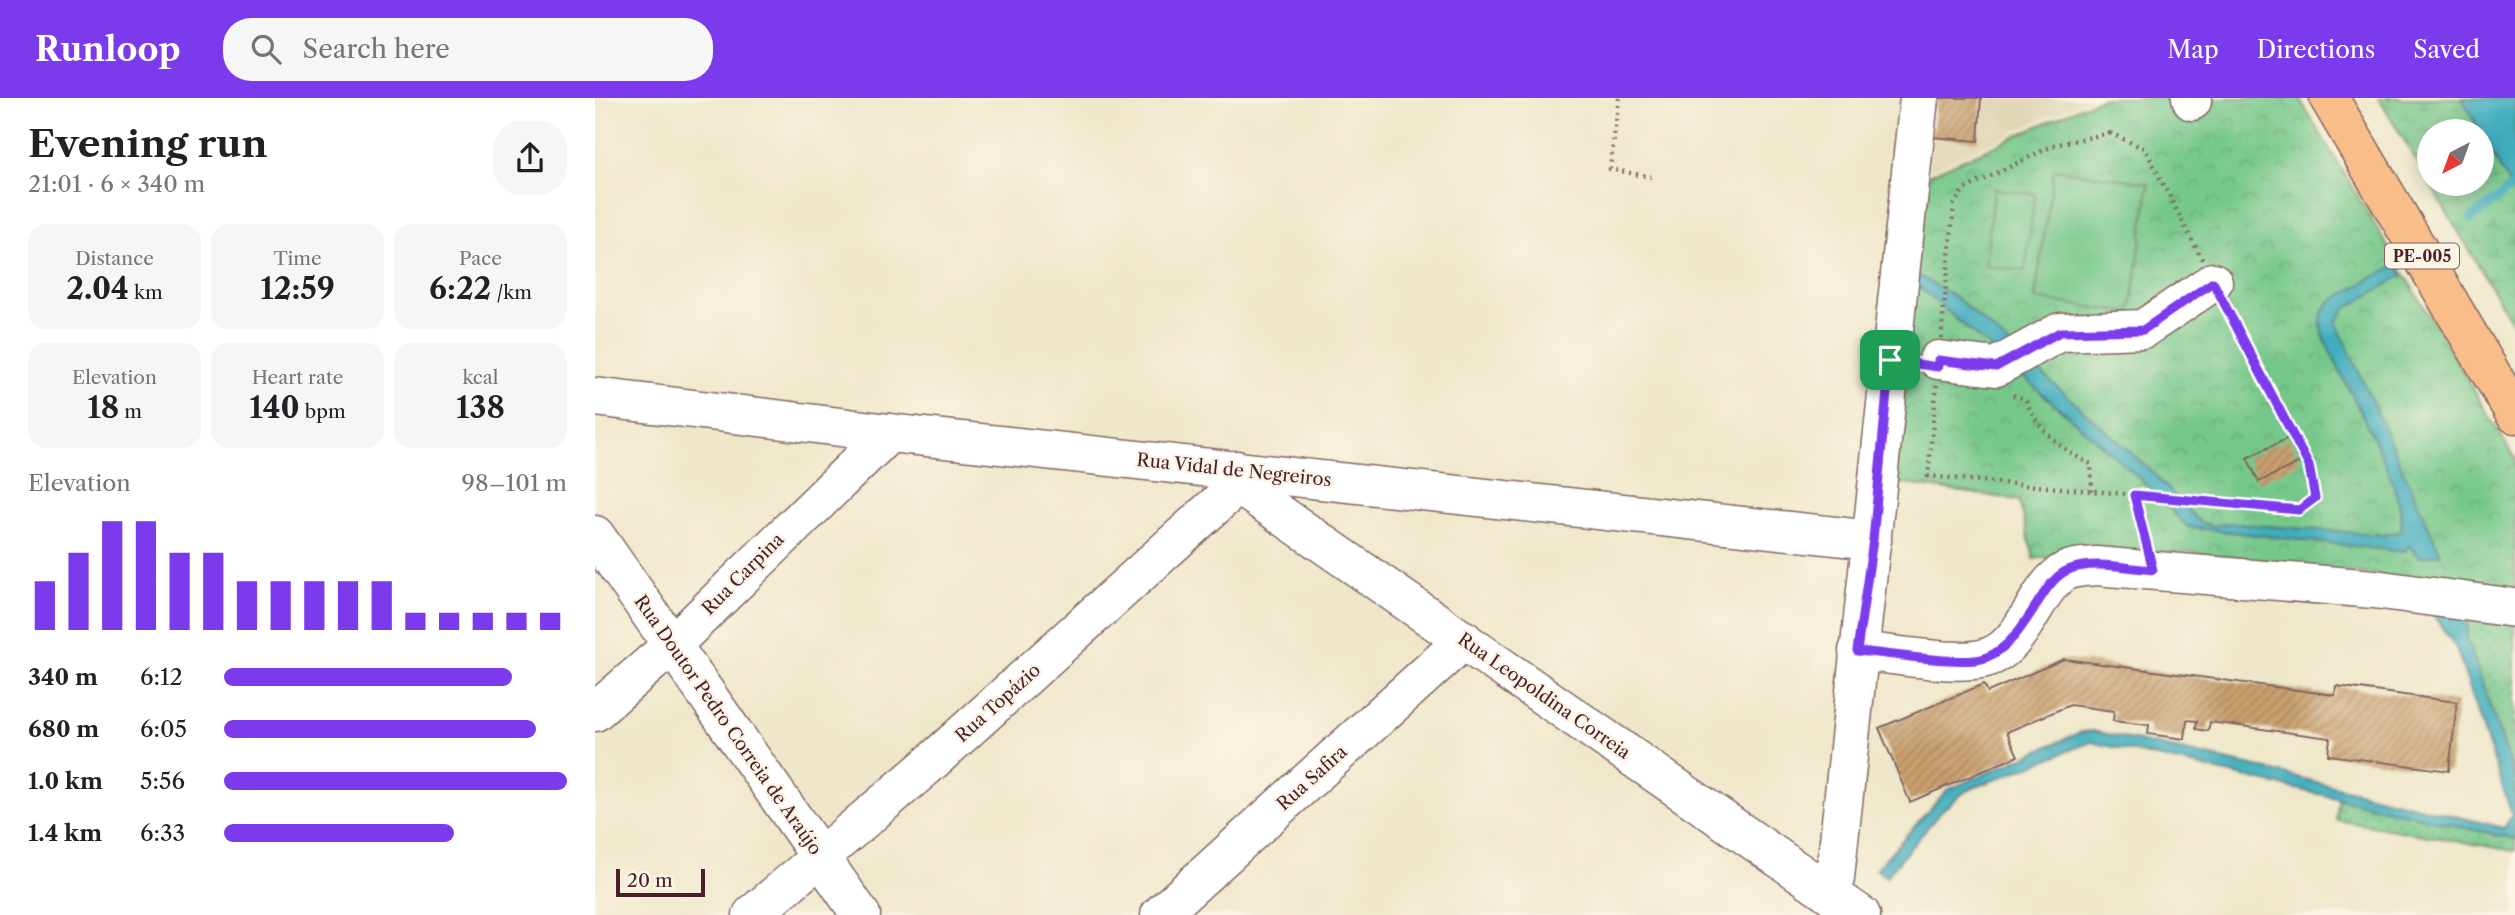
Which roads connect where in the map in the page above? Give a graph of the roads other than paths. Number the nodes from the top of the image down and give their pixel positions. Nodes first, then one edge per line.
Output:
1 (1919, 98) edge
2 (2329, 98) edge
3 (2213, 282) road end
4 (1890, 360) junction
5 (595, 397) edge
6 (2515, 414) edge
7 (889, 433) junction
8 (1238, 477) junction
9 (595, 536) edge
10 (1873, 540) junction
11 (2515, 608) edge
12 (1464, 640) junction
13 (671, 646) junction
14 (1857, 651) junction
15 (595, 712) edge
16 (820, 855) junction
17 (1847, 906) edge
18 (752, 915) edge
19 (861, 915) edge
20 (1160, 915) edge

1 - 4 street
2 - 6 main road, PE-005
3 - 4 street
4 - 10 street
5 - 7 street, Rua Vidal de Negreiros
7 - 8 street, Rua Vidal de Negreiros
7 - 13 street, Rua Carpina
8 - 10 street, Rua Vidal de Negreiros
8 - 12 street, Rua Leopoldina Correia
8 - 16 street, Rua Topázio
9 - 13 street, Rua Doutor Pedro Correia de Araújo
10 - 14 street
11 - 14 street
12 - 17 street, Rua Leopoldina Correia
12 - 20 street, Rua Safira
13 - 15 street, Rua Carpina
13 - 16 street, Rua Doutor Pedro Correia de Araújo
14 - 17 street
16 - 18 street, Rua Topázio
16 - 19 street, Rua Doutor Pedro Correia de Araújo

